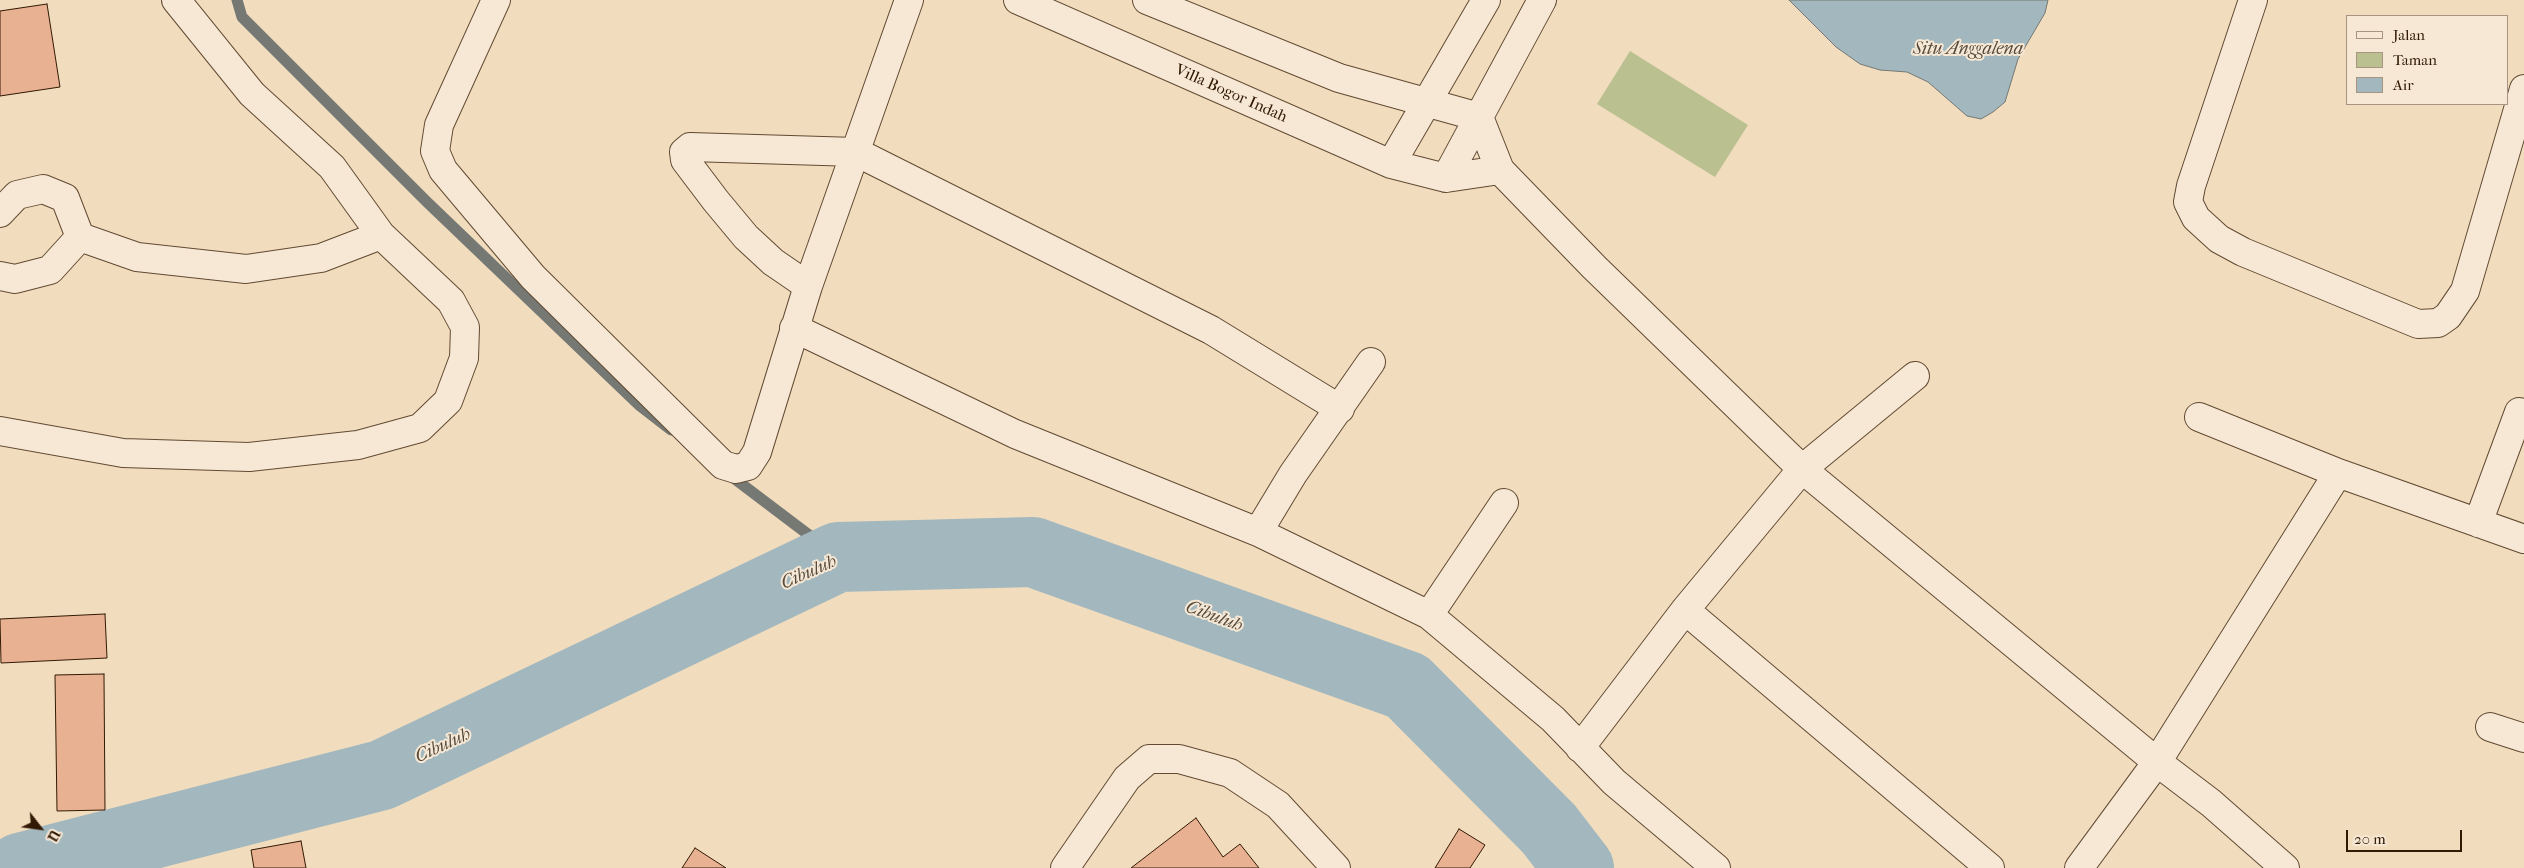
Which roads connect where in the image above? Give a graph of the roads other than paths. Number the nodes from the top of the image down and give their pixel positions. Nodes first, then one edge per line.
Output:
1 (176, 0) edge
2 (496, 0) edge
3 (909, 0) edge
4 (1018, 0) edge
5 (1147, 0) edge
6 (1486, 0) edge
7 (1542, 0) edge
8 (2253, 0) edge
9 (2524, 89) edge
10 (1426, 103) junction
11 (1479, 117) junction
12 (856, 152) junction
13 (1391, 164) junction
14 (1500, 170) junction
15 (1446, 178) junction
16 (0, 214) edge
17 (381, 235) junction
18 (80, 237) junction
19 (0, 276) edge
20 (808, 286) junction
21 (794, 328) junction
22 (1371, 362) dead end
23 (1914, 376) dead end
24 (1340, 409) junction
25 (2524, 414) edge
26 (2199, 417) dead end
27 (0, 431) edge
28 (1802, 469) junction
29 (2338, 473) junction
30 (1504, 503) dead end
31 (2478, 523) junction
32 (1258, 532) junction
33 (2524, 540) edge
34 (1685, 610) junction
35 (1429, 614) junction
36 (2490, 727) dead end
37 (2524, 738) edge
38 (1580, 748) junction
39 (2156, 762) junction
40 (1065, 868) edge
41 (1336, 868) edge
42 (1716, 868) edge
43 (1990, 868) edge
44 (2079, 868) edge
45 (2286, 868) edge

1 - 17 street
2 - 21 street
3 - 12 street
4 - 13 street, Villa Bogor Indah
5 - 10 street
6 - 10 street
7 - 11 street
8 - 9 street
10 - 11 street
10 - 13 street
11 - 14 street
11 - 15 street
12 - 20 street
12 - 20 street
12 - 24 street
13 - 15 street, Villa Bogor Indah
14 - 15 street
14 - 28 street
16 - 18 street
17 - 18 street
17 - 27 street
18 - 19 street
20 - 21 street
21 - 32 street
22 - 24 street
23 - 28 street
24 - 32 street
25 - 31 street
26 - 29 street
28 - 34 street
28 - 39 street
29 - 31 street
29 - 39 street
30 - 35 street
31 - 33 street
32 - 35 street
34 - 38 street
34 - 43 street
35 - 38 street
36 - 37 street
38 - 42 street
39 - 44 street
39 - 45 street
40 - 41 street

